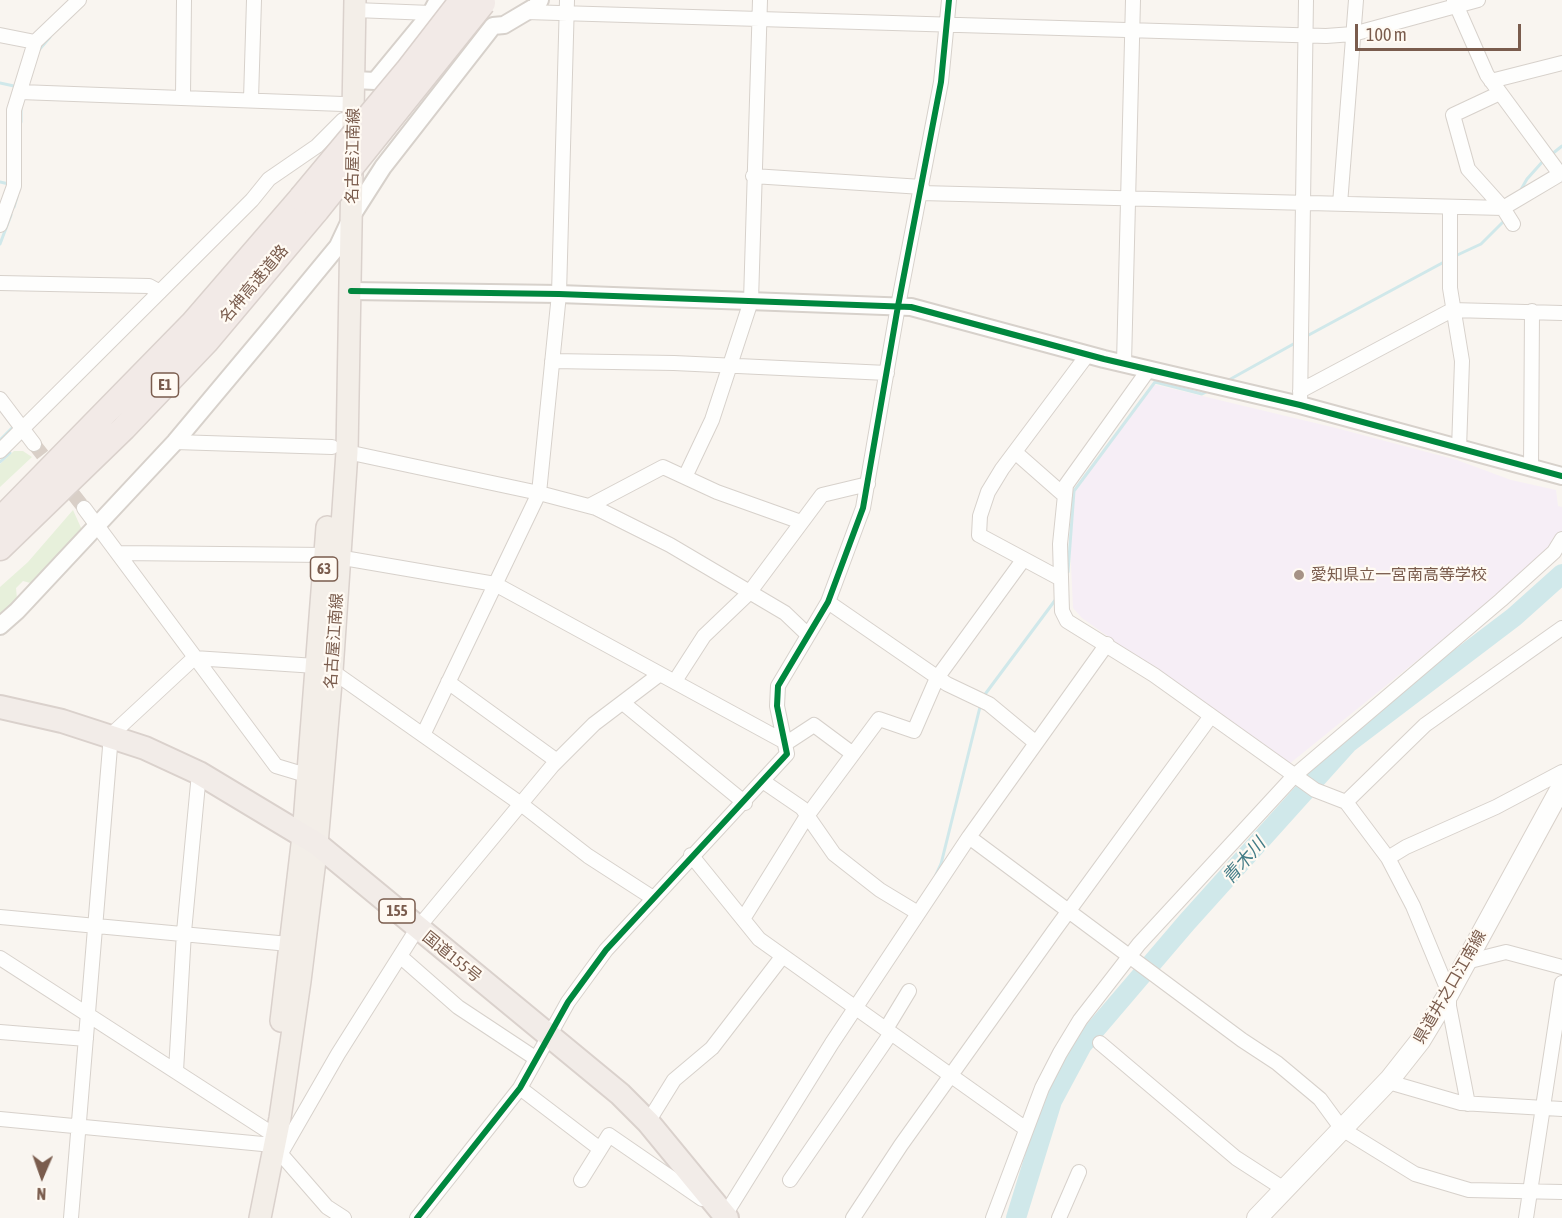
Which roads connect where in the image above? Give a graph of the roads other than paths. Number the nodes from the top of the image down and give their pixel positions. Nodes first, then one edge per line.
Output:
1 (79, 0) edge
2 (184, 0) edge
3 (254, 0) edge
4 (540, 0) edge
5 (760, 0) edge
6 (949, 0) edge
7 (1133, 0) edge
8 (1306, 0) edge
9 (1356, 0) edge
10 (1478, 0) edge
11 (473, 1) edge
12 (351, 3) edge
13 (1455, 3) edge
14 (435, 7) edge
15 (567, 7) edge
16 (526, 12) junction
17 (759, 21) junction
18 (948, 25) junction
19 (493, 26) junction
20 (1132, 30) junction
21 (1353, 34) junction
22 (0, 35) edge
23 (1305, 35) junction
24 (35, 42) junction
25 (1562, 63) edge
26 (354, 80) junction
27 (1491, 81) junction
28 (20, 92) junction
29 (1500, 93) junction
30 (183, 96) junction
31 (251, 99) junction
32 (343, 112) junction
33 (7, 135) edge
34 (1561, 173) edge
35 (753, 176) junction
36 (921, 190) junction
37 (1127, 199) junction
38 (1302, 203) junction
39 (309, 204) junction
40 (1340, 204) junction
41 (1450, 207) junction
42 (1503, 208) junction
43 (352, 214) junction
44 (1512, 224) dead end
45 (0, 225) edge
46 (338, 246) junction
47 (0, 283) edge
48 (351, 291) junction
49 (160, 292) junction
50 (559, 294) junction
51 (751, 301) junction
52 (898, 306) junction
53 (1452, 310) junction
54 (1532, 311) junction
55 (1562, 313) edge
56 (1088, 354) junction
57 (552, 361) junction
58 (1124, 363) junction
59 (730, 366) junction
60 (1149, 369) junction
61 (887, 373) junction
62 (1300, 398) junction
63 (0, 399) edge
64 (24, 429) junction
65 (175, 442) junction
66 (34, 444) tunnel mouth
67 (339, 449) junction
68 (1459, 449) junction
69 (0, 451) edge
70 (1015, 452) junction
71 (1531, 468) junction
72 (1562, 476) edge
73 (685, 477) junction
74 (868, 484) junction
75 (539, 493) junction
76 (1065, 496) junction
77 (589, 506) junction
78 (84, 508) tunnel mouth
79 (0, 520) edge
80 (801, 522) junction
81 (98, 526) junction
82 (1562, 539) edge
83 (0, 548) edge
84 (118, 553) junction
85 (333, 556) junction
86 (1023, 560) junction
87 (1061, 579) junction
88 (495, 584) junction
89 (749, 593) junction
90 (828, 602) junction
91 (0, 626) edge
92 (1562, 628) edge
93 (808, 635) junction
94 (1107, 644) junction
95 (194, 658) junction
96 (324, 668) junction
97 (660, 674) junction
98 (937, 678) junction
99 (675, 681) junction
100 (448, 682) junction
101 (623, 703) junction
102 (0, 707) edge
103 (1211, 716) junction
104 (111, 735) junction
105 (423, 735) junction
106 (785, 743) junction
107 (1036, 743) junction
108 (853, 754) junction
109 (557, 761) junction
110 (1562, 772) edge
111 (200, 773) junction
112 (306, 775) junction
113 (1294, 776) junction
114 (764, 782) junction
115 (1562, 786) edge
116 (1346, 802) junction
117 (745, 803) junction
118 (521, 804) junction
119 (807, 816) junction
120 (969, 837) junction
121 (310, 840) junction
122 (691, 855) junction
123 (1388, 858) junction
124 (653, 898) junction
125 (1069, 910) junction
126 (918, 913) junction
127 (0, 917) edge
128 (743, 919) junction
129 (96, 924) junction
130 (417, 928) junction
131 (184, 932) junction
132 (289, 944) junction
133 (1130, 956) junction
134 (401, 957) junction
135 (782, 957) junction
136 (0, 958) edge
137 (1466, 962) junction
138 (1562, 967) edge
139 (1562, 983) edge
140 (909, 992) dead end
141 (1449, 993) junction
142 (855, 1008) junction
143 (88, 1016) junction
144 (888, 1031) junction
145 (0, 1032) edge
146 (549, 1036) junction
147 (86, 1039) junction
148 (1100, 1043) dead end
149 (535, 1058) junction
150 (176, 1071) junction
151 (951, 1075) junction
152 (1390, 1079) junction
153 (520, 1088) junction
154 (1468, 1104) junction
155 (1543, 1107) junction
156 (1562, 1109) edge
157 (0, 1119) edge
158 (648, 1122) junction
159 (78, 1126) junction
160 (1026, 1129) junction
161 (1342, 1129) junction
162 (276, 1144) junction
163 (600, 1149) junction
164 (1079, 1172) dead end
165 (581, 1180) dead end
166 (790, 1180) dead end
167 (1284, 1189) junction
168 (1531, 1191) junction
169 (1562, 1192) edge
170 (726, 1216) edge
171 (71, 1218) edge
172 (260, 1218) edge
173 (344, 1218) edge
174 (417, 1218) edge
175 (853, 1218) edge
176 (993, 1218) edge
177 (1059, 1218) edge
178 (1257, 1218) edge
179 (1526, 1218) edge

1 - 24 street
2 - 30 street
3 - 31 street
4 - 16 street
5 - 17 street
6 - 18 street
7 - 20 street
8 - 23 street
9 - 21 street
10 - 13 street
11 - 19 street
11 - 39 highway, 名神高速道路 / E1, bridge
12 - 14 street
12 - 26 main road, 名古屋江南線 / 63
12 - 32 main road, 名古屋江南線 / 63
13 - 21 street
13 - 27 street
14 - 26 street
15 - 16 street
15 - 17 street
15 - 50 street
16 - 19 street
17 - 18 street
17 - 35 street
18 - 20 street
18 - 36 street
19 - 43 street
20 - 23 street
20 - 37 street
21 - 23 street
21 - 40 street
22 - 24 street
23 - 38 street
24 - 28 street
25 - 27 street
26 - 43 main road, 名古屋江南線 / 63
27 - 29 street
28 - 30 street
28 - 33 street
29 - 34 street
29 - 42 street
30 - 31 street
31 - 32 street
32 - 46 main road, 名古屋江南線 / 63
32 - 49 street
33 - 45 street
34 - 42 street
35 - 36 street
35 - 51 street
36 - 37 street
36 - 52 street
37 - 38 street
37 - 58 street
38 - 40 street
38 - 62 street
39 - 79 highway, 名神高速道路 / E1
39 - 83 highway, 名神高速道路 / E1
40 - 41 street
41 - 42 street
41 - 53 street
42 - 44 street
43 - 46 street
43 - 48 main road, 名古屋江南線 / 63
46 - 65 street
46 - 67 main road, 名古屋江南線 / 63
47 - 49 street
48 - 50 street
48 - 67 main road, 名古屋江南線 / 63
49 - 64 street
50 - 51 street
50 - 57 street
51 - 52 street
51 - 59 street
52 - 56 street
52 - 61 street
53 - 54 street
53 - 62 street
53 - 68 street
54 - 55 street
54 - 71 street
56 - 58 street
56 - 70 street
57 - 59 street
57 - 75 street
58 - 60 street
59 - 61 street
59 - 73 street
60 - 62 street
60 - 76 street
61 - 74 street
62 - 68 street
63 - 64 street
64 - 66 street
64 - 69 street
65 - 67 street
65 - 81 street
67 - 75 street
67 - 85 main road, 名古屋江南線 / 63
68 - 71 street
70 - 76 street
70 - 86 street
71 - 72 street
73 - 77 street
73 - 80 street
74 - 80 street
74 - 90 street
75 - 77 street
75 - 88 street
76 - 87 street
77 - 89 street
78 - 81 street
80 - 89 street
81 - 84 street
81 - 91 street
82 - 113 street
84 - 85 street
84 - 95 street
85 - 88 street
85 - 96 main road, 名古屋江南線 / 63
86 - 87 street
86 - 98 street
87 - 94 street
88 - 97 street
88 - 100 street
89 - 93 street
89 - 99 street
90 - 93 street
90 - 98 street
92 - 116 street
93 - 106 street
94 - 103 street
94 - 107 street
95 - 96 street
95 - 104 street
95 - 112 street
96 - 105 street
96 - 112 main road, 名古屋江南線 / 63
96 - 121 main road, 名古屋江南線 / 63
97 - 99 street
97 - 101 street
98 - 107 street
98 - 108 street
99 - 106 street
100 - 105 street
100 - 109 street
101 - 109 street
101 - 117 street
102 - 104 highway, 国道155号 / 155
103 - 113 street
103 - 125 street
104 - 111 highway, 国道155号 / 155
104 - 129 street
105 - 118 street
106 - 108 street
106 - 114 street
107 - 120 street
108 - 119 street
109 - 118 street
110 - 123 street
111 - 121 highway, 国道155号 / 155
111 - 131 street
112 - 121 main road, 名古屋江南線 / 63
113 - 116 street
113 - 133 street
114 - 117 street
114 - 119 street
115 - 137 main road, 県道井之口江南線
116 - 123 street
117 - 122 street
118 - 124 street
118 - 130 street
119 - 126 street
119 - 128 street
120 - 125 street
120 - 126 street
121 - 130 highway, 国道155号 / 155
121 - 132 main road, 名古屋江南線 / 63
121 - 162 main road, 名古屋江南線 / 63
122 - 124 street
122 - 128 street
123 - 141 street
124 - 146 street
125 - 133 street
125 - 151 street
126 - 142 street
127 - 129 street
128 - 135 street
129 - 131 street
129 - 143 street
130 - 134 street
130 - 146 highway, 国道155号 / 155
131 - 132 street
131 - 150 street
132 - 162 main road, 名古屋江南線 / 63
133 - 160 street
133 - 161 street
134 - 149 street
134 - 162 street
135 - 142 street
135 - 158 street
136 - 143 street
137 - 138 street
137 - 141 main road, 県道井之口江南線
139 - 155 street
140 - 144 street
141 - 152 main road, 県道井之口江南線
141 - 154 street
142 - 144 street
142 - 170 street
143 - 147 street
143 - 150 street
144 - 151 street
144 - 166 street
145 - 147 street
146 - 149 street
146 - 158 highway, 国道155号 / 155
147 - 159 street
148 - 167 street
149 - 153 street
150 - 162 street
151 - 160 street
151 - 175 street
152 - 154 street
152 - 161 main road, 県道井之口江南線
153 - 163 street
153 - 174 street
154 - 155 street
155 - 156 street
155 - 168 street
157 - 159 street
158 - 170 highway, 国道155号 / 155
159 - 162 street
159 - 171 street
160 - 176 street
161 - 167 main road, 県道井之口江南線
161 - 168 street
162 - 172 main road, 名古屋江南線 / 63
162 - 173 street
163 - 165 street
163 - 170 street
164 - 177 street
167 - 178 main road, 県道井之口江南線
168 - 169 street
168 - 179 street

